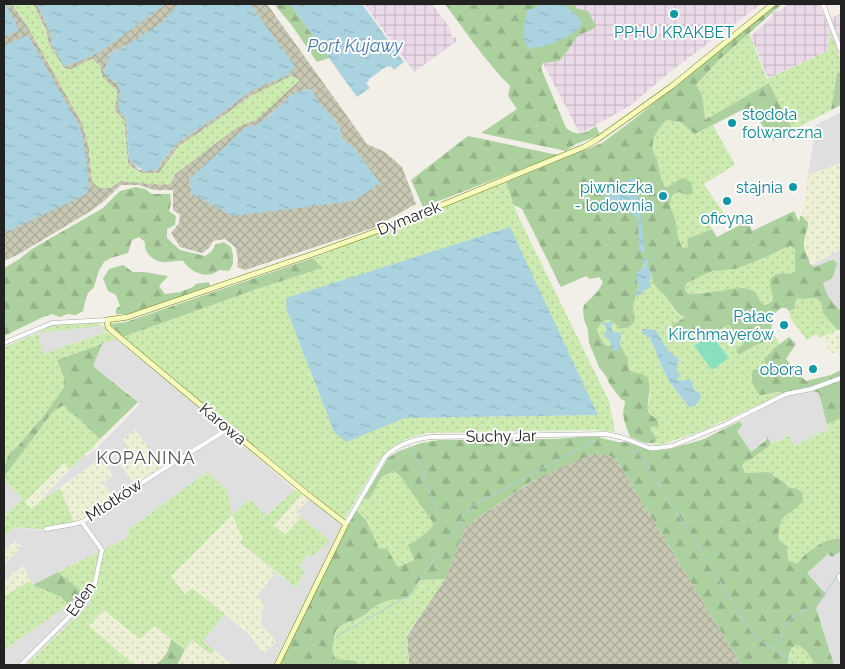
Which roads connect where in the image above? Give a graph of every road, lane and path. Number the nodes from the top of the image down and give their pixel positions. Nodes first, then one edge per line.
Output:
1 (773, 4) edge
2 (823, 4) edge
3 (841, 51) edge
4 (107, 320) junction
5 (4, 343) edge
6 (841, 378) edge
7 (228, 429) junction
8 (82, 522) junction
9 (346, 524) junction
10 (46, 528) dead end
11 (841, 575) edge
12 (841, 582) edge
13 (22, 665) edge
14 (277, 665) edge

1 - 4 street, Dymarek
2 - 3 street
4 - 5 street, Dymarek
4 - 7 street, Karowa
6 - 9 street, Suchy Jar
7 - 8 street, Młotków
7 - 9 street, Karowa
8 - 10 street, Młotków
8 - 13 street, Eden
9 - 14 street, Suchy Jar
11 - 12 street

